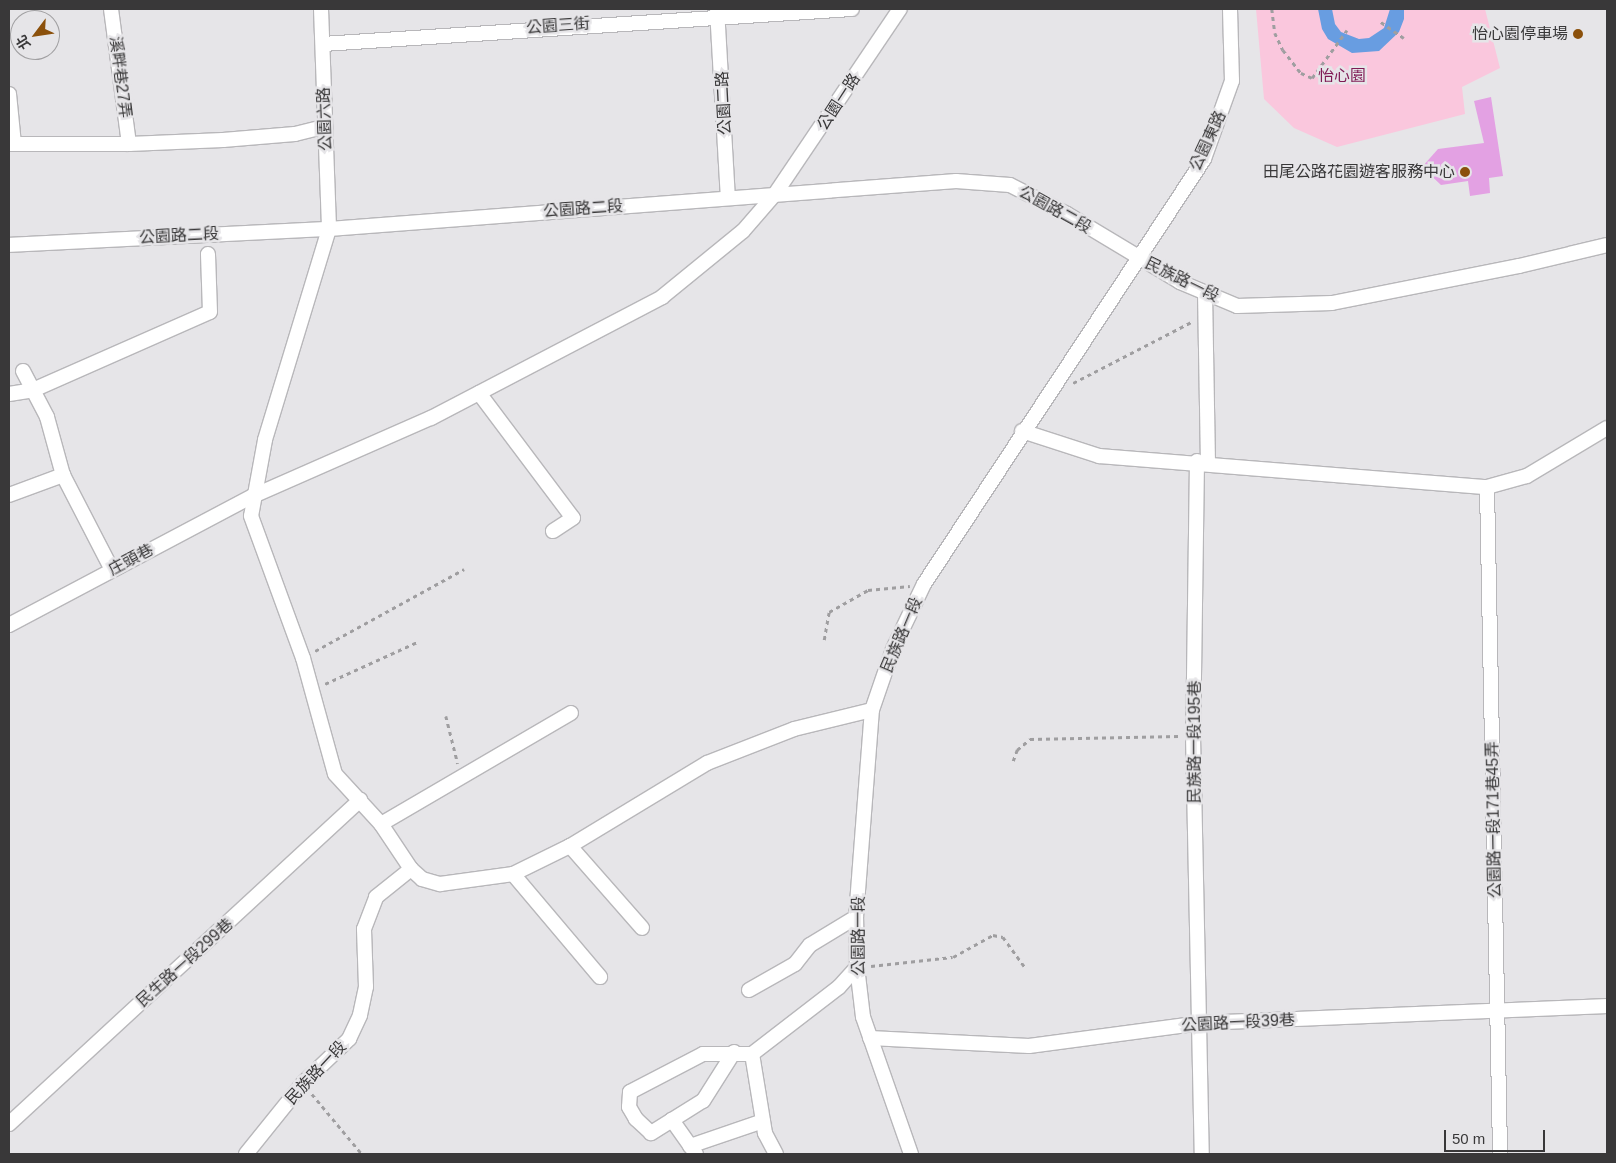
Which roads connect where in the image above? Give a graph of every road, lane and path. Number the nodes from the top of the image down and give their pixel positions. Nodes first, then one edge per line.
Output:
1 (112, 9) edge
2 (322, 9) edge
3 (852, 9) edge
4 (900, 9) edge
5 (1230, 9) edge
6 (1272, 9) edge
7 (717, 13) edge
8 (1381, 22) dead end
9 (1347, 30) dead end
10 (1404, 38) dead end
11 (323, 44) junction
12 (9, 94) edge
13 (324, 127) junction
14 (11, 144) edge
15 (129, 144) junction
16 (775, 194) junction
17 (728, 198) junction
18 (329, 229) junction
19 (9, 245) edge
20 (1607, 245) edge
21 (208, 254) dead end
22 (1137, 258) junction
23 (1205, 292) junction
24 (1205, 315) junction
25 (23, 371) dead end
26 (1069, 385) dead end
27 (33, 390) junction
28 (9, 394) edge
29 (479, 394) junction
30 (1607, 428) edge
31 (1022, 431) junction
32 (1203, 462) junction
33 (63, 475) junction
34 (1487, 487) junction
35 (9, 495) edge
36 (253, 496) junction
37 (553, 531) dead end
38 (112, 570) junction
39 (464, 570) dead end
40 (924, 584) junction
41 (9, 625) edge
42 (824, 640) dead end
43 (417, 642) dead end
44 (303, 658) junction
45 (312, 690) junction
46 (872, 710) junction
47 (571, 712) dead end
48 (446, 716) dead end
49 (1193, 736) junction
50 (1013, 761) dead end
51 (461, 777) junction
52 (360, 800) junction
53 (381, 824) junction
54 (570, 846) junction
55 (411, 869) junction
56 (513, 874) junction
57 (856, 917) junction
58 (642, 928) dead end
59 (858, 967) junction
60 (1026, 969) dead end
61 (600, 977) dead end
62 (749, 990) dead end
63 (1607, 1006) edge
64 (1498, 1011) junction
65 (1201, 1023) junction
66 (870, 1038) junction
67 (734, 1052) junction
68 (752, 1054) junction
69 (303, 1083) junction
70 (672, 1120) junction
71 (763, 1121) junction
72 (9, 1124) edge
73 (693, 1150) edge
74 (246, 1154) edge
75 (362, 1154) edge
76 (776, 1154) edge
77 (911, 1154) edge
78 (1202, 1154) edge
79 (1500, 1154) edge

1 - 15 street, 溪畔巷27弄
2 - 11 street, 公園六路
3 - 7 street, 公園三街
4 - 16 street, 公園一路
5 - 22 street, 公園東路
6 - 9 path
7 - 11 street, 公園三街
7 - 17 street, 公園二路
8 - 10 path
11 - 13 street, 公園六路
12 - 14 street
13 - 15 street
13 - 18 street, 公園六路
14 - 15 street
16 - 17 street, 公園路二段
16 - 22 street, 公園路二段
16 - 29 street, 公園一路
17 - 18 street, 公園路二段
18 - 19 street, 公園路二段
18 - 36 street, 公園六路
20 - 23 street, 民族路一段
21 - 27 street
22 - 23 street, 民族路一段
22 - 31 street, 民族路一段
23 - 24 street, 民族路一段195巷
24 - 26 path
24 - 32 street, 民族路一段195巷
25 - 27 street
27 - 28 street
27 - 33 street
29 - 36 street, 庄頭巷
29 - 37 street
30 - 34 street
31 - 32 street
31 - 40 street, 民族路一段
32 - 34 street
32 - 49 street, 民族路一段195巷
33 - 35 street
33 - 38 street
34 - 64 street, 公園路一段171巷45弄
36 - 38 street, 庄頭巷
36 - 44 street, 公園六路
38 - 41 street, 庄頭巷
39 - 44 path
40 - 42 path
40 - 46 street, 民族路一段
43 - 45 path
44 - 45 street, 公園六路
45 - 52 street, 公園六路
46 - 54 street
46 - 57 street, 公園路一段
47 - 51 street
48 - 51 path
49 - 50 path
49 - 65 street, 民族路一段195巷
51 - 53 street
52 - 53 street, 公園六路
52 - 72 street, 民生路一段299巷
53 - 55 street, 公園六路
54 - 56 street
54 - 58 street
55 - 56 street
55 - 69 street, 民族路一段
56 - 61 street
57 - 59 street, 公園路一段
57 - 62 street
59 - 60 path
59 - 66 street, 公園路一段
59 - 68 street
63 - 64 street, 公園路一段39巷
64 - 65 street, 公園路一段39巷
64 - 79 street, 公園路一段171巷45弄
65 - 66 street, 公園路一段39巷
65 - 78 street, 民族路一段195巷
66 - 77 street, 公園路一段
67 - 68 street
67 - 70 street
67 - 70 street
68 - 71 street
69 - 74 street, 民族路一段
69 - 75 path
70 - 73 street
71 - 73 street
71 - 76 street

